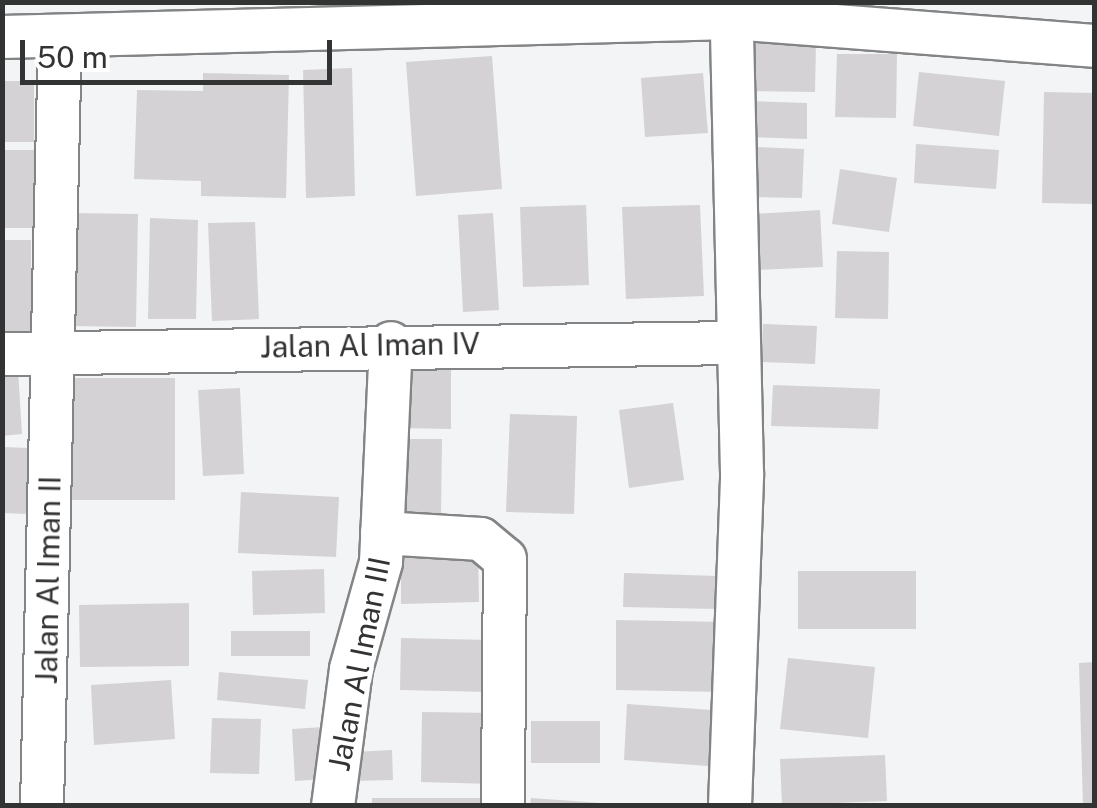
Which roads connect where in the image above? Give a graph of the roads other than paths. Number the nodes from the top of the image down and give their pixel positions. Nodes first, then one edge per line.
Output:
1 (650, 13) edge
2 (403, 16) edge
3 (923, 16) edge
4 (732, 18) junction
5 (60, 36) junction
6 (2, 37) edge
7 (1094, 46) edge
8 (391, 343) junction
9 (738, 343) junction
10 (2, 354) edge
11 (53, 354) junction
12 (382, 533) junction
13 (42, 806) edge
14 (333, 806) edge
15 (503, 806) edge
16 (730, 806) edge

1 - 2 street
1 - 4 street
2 - 5 street
3 - 4 street
3 - 7 street
4 - 9 street
5 - 6 street
5 - 11 street, Jalan Al Iman II
8 - 9 street, Jalan Al Iman IV
8 - 11 street, Jalan Al Iman IV
8 - 12 street, Jalan Al Iman III
9 - 16 street
10 - 11 street, Jalan Al Iman IV
11 - 13 street, Jalan Al Iman II
12 - 14 street, Jalan Al Iman III
12 - 15 street

